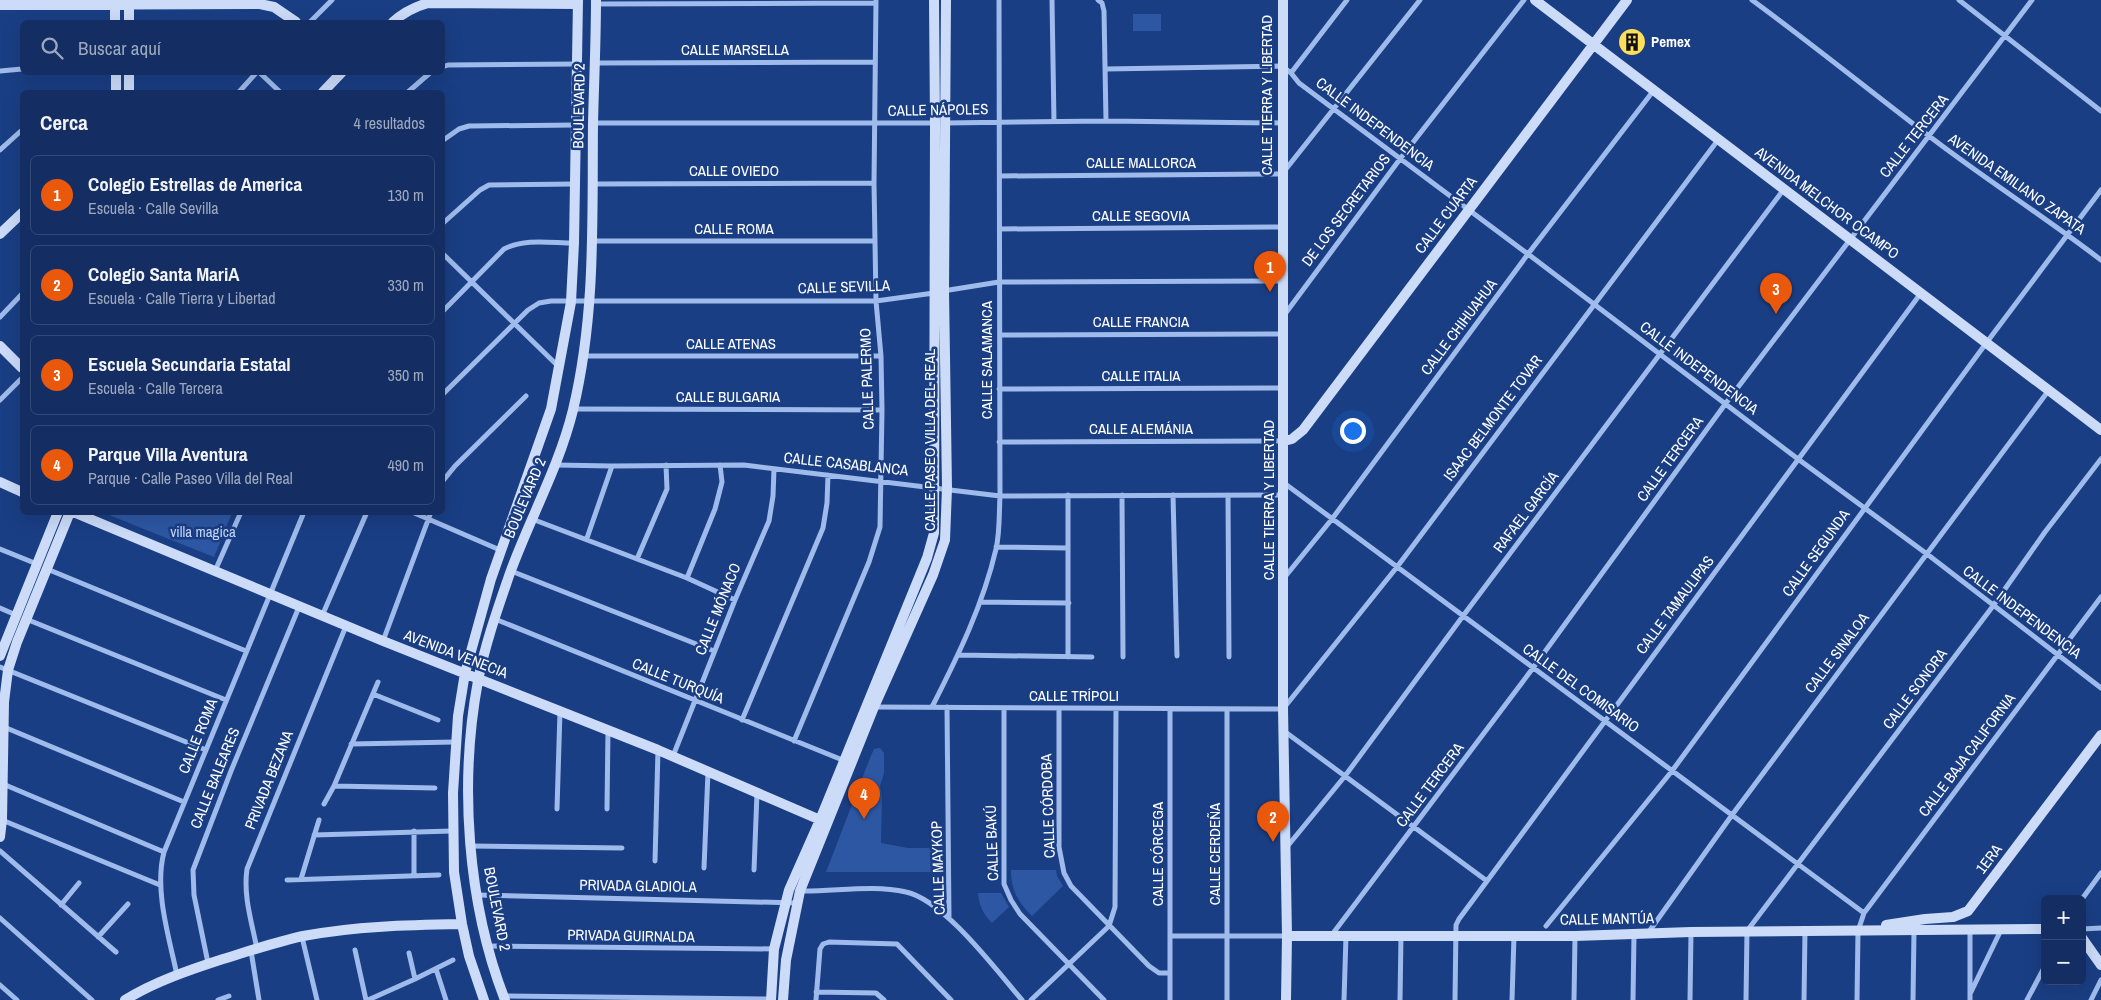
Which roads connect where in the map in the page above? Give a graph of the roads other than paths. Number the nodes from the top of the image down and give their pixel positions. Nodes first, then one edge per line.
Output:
1 (332, 0) edge
2 (934, 0) edge
3 (946, 0) edge
4 (999, 0) edge
5 (1052, 0) edge
6 (1283, 0) edge
7 (1347, 0) edge
8 (1420, 0) edge
9 (1524, 0) edge
10 (1535, 0) edge
11 (1627, 0) edge
12 (1752, 0) edge
13 (1959, 0) edge
14 (2032, 0) edge
15 (1100, 1) edge
16 (115, 2) edge
17 (129, 2) edge
18 (578, 2) edge
19 (596, 2) edge
20 (876, 2) edge
21 (0, 5) edge
22 (116, 20) edge
23 (129, 20) edge
24 (293, 20) edge
25 (312, 20) edge
26 (395, 20) edge
27 (2007, 36) junction
28 (1594, 44) junction
29 (874, 62) junction
30 (595, 63) junction
31 (577, 64) junction
32 (445, 66) edge
33 (20, 69) edge
34 (1106, 69) junction
35 (1287, 70) junction
36 (0, 71) edge
37 (116, 75) edge
38 (129, 75) edge
39 (255, 75) edge
40 (261, 75) edge
41 (339, 75) edge
42 (428, 75) edge
43 (116, 90) edge
44 (129, 90) edge
45 (240, 90) edge
46 (278, 90) edge
47 (325, 90) edge
48 (410, 90) edge
49 (1654, 90) junction
50 (1335, 109) junction
51 (2101, 111) edge
52 (1106, 121) junction
53 (999, 122) junction
54 (1054, 122) junction
55 (593, 123) junction
56 (876, 123) junction
57 (941, 123) junction
58 (1282, 123) junction
59 (576, 125) junction
60 (20, 132) edge
61 (1930, 137) junction
62 (1718, 139) junction
63 (445, 140) edge
64 (0, 150) edge
65 (1400, 159) junction
66 (1282, 174) junction
67 (1000, 176) junction
68 (874, 183) junction
69 (574, 184) junction
70 (594, 184) junction
71 (1785, 189) junction
72 (2101, 190) edge
73 (1468, 210) junction
74 (20, 215) edge
75 (445, 221) edge
76 (1282, 227) junction
77 (1000, 230) junction
78 (0, 234) edge
79 (2067, 234) junction
80 (1850, 239) junction
81 (592, 241) junction
82 (875, 241) junction
83 (574, 243) junction
84 (1528, 254) junction
85 (445, 256) edge
86 (2101, 260) edge
87 (1282, 281) junction
88 (471, 282) junction
89 (999, 282) junction
90 (944, 291) junction
91 (1921, 292) junction
92 (934, 293) junction
93 (20, 296) edge
94 (876, 301) junction
95 (571, 302) junction
96 (591, 302) junction
97 (1594, 304) junction
98 (445, 309) edge
99 (0, 317) edge
100 (1282, 317) junction
101 (514, 324) junction
102 (1282, 334) junction
103 (1000, 335) junction
104 (1987, 342) junction
105 (0, 346) edge
106 (1661, 355) junction
107 (582, 356) junction
108 (881, 356) junction
109 (20, 366) edge
110 (560, 368) junction
111 (20, 380) edge
112 (1283, 388) junction
113 (999, 389) junction
114 (2049, 390) junction
115 (445, 392) edge
116 (526, 396) dead end
117 (0, 400) edge
118 (1726, 403) junction
119 (573, 409) junction
120 (882, 410) junction
121 (2101, 430) edge
122 (1284, 441) junction
123 (999, 442) junction
124 (1798, 459) junction
125 (2101, 459) edge
126 (556, 464) junction
127 (666, 465) junction
128 (720, 465) junction
129 (612, 466) junction
130 (774, 469) junction
131 (828, 475) junction
132 (445, 478) edge
133 (882, 480) junction
134 (0, 482) edge
135 (1283, 482) junction
136 (935, 487) junction
137 (947, 488) junction
138 (20, 491) edge
139 (1068, 495) junction
140 (1122, 495) junction
141 (1173, 495) junction
142 (1228, 495) junction
143 (1283, 495) junction
144 (1000, 496) junction
145 (1865, 509) junction
146 (57, 515) edge
147 (71, 515) edge
148 (79, 515) edge
149 (241, 515) edge
150 (303, 515) edge
151 (366, 515) edge
152 (418, 515) edge
153 (430, 515) edge
154 (532, 519) junction
155 (1332, 519) junction
156 (429, 520) junction
157 (587, 538) junction
158 (996, 547) junction
159 (1068, 548) junction
160 (0, 549) edge
161 (500, 550) junction
162 (1927, 554) junction
163 (637, 558) junction
164 (37, 564) junction
165 (1397, 567) junction
166 (47, 568) junction
167 (511, 570) junction
168 (215, 571) junction
169 (687, 578) junction
170 (1284, 578) junction
171 (270, 594) junction
172 (2101, 597) edge
173 (735, 600) junction
174 (981, 602) junction
175 (1068, 603) junction
176 (1993, 606) junction
177 (299, 607) junction
178 (0, 608) edge
179 (16, 615) junction
180 (322, 616) junction
181 (1463, 616) junction
182 (26, 619) junction
183 (495, 619) junction
184 (346, 626) junction
185 (383, 641) junction
186 (246, 651) junction
187 (714, 651) junction
188 (959, 655) junction
189 (2058, 655) junction
190 (0, 656) edge
191 (1177, 656) dead end
192 (1068, 657) junction
193 (1092, 657) dead end
194 (1123, 657) dead end
195 (1229, 657) dead end
196 (4, 668) edge
197 (1533, 668) junction
198 (465, 673) junction
199 (479, 678) junction
200 (378, 682) dead end
201 (2101, 688) edge
202 (373, 694) junction
203 (226, 700) junction
204 (694, 701) junction
205 (870, 707) junction
206 (932, 707) junction
207 (947, 708) junction
208 (1004, 708) junction
209 (1059, 708) junction
210 (1116, 708) junction
211 (1170, 709) junction
212 (1227, 709) junction
213 (1283, 709) junction
214 (560, 710) junction
215 (438, 720) dead end
216 (742, 720) junction
217 (1605, 721) junction
218 (4, 726) junction
219 (608, 729) junction
220 (1284, 730) junction
221 (2101, 735) edge
222 (794, 741) junction
223 (455, 742) junction
224 (351, 744) junction
225 (206, 750) junction
226 (658, 750) junction
227 (673, 756) junction
228 (848, 762) junction
229 (708, 771) junction
230 (1672, 771) junction
231 (1345, 776) junction
232 (1, 783) edge
233 (334, 786) junction
234 (435, 788) dead end
235 (757, 792) junction
236 (184, 802) junction
237 (324, 804) dead end
238 (607, 809) dead end
239 (557, 810) dead end
240 (1732, 815) junction
241 (2, 820) junction
242 (319, 820) dead end
243 (824, 821) junction
244 (1413, 828) junction
245 (414, 831) junction
246 (452, 831) junction
247 (314, 835) junction
248 (0, 837) edge
249 (471, 846) junction
250 (622, 848) dead end
251 (1286, 849) junction
252 (0, 851) edge
253 (164, 852) junction
254 (655, 861) dead end
255 (1798, 865) junction
256 (704, 868) dead end
257 (754, 870) dead end
258 (2101, 873) edge
259 (439, 875) dead end
260 (414, 876) junction
261 (301, 879) junction
262 (287, 880) dead end
263 (1487, 881) junction
264 (78, 883) dead end
265 (160, 885) junction
266 (789, 890) junction
267 (800, 891) junction
268 (478, 895) junction
269 (2085, 895) edge
270 (786, 902) junction
271 (797, 903) junction
272 (61, 904) junction
273 (128, 904) dead end
274 (1864, 914) junction
275 (0, 918) edge
276 (949, 918) junction
277 (462, 924) junction
278 (1109, 926) junction
279 (1546, 926) dead end
280 (2101, 928) edge
281 (2041, 929) edge
282 (2086, 929) edge
283 (1858, 930) junction
284 (1914, 930) junction
285 (1970, 930) junction
286 (2001, 930) junction
287 (1747, 931) junction
288 (1805, 931) junction
289 (1691, 932) junction
290 (1634, 934) junction
291 (1648, 934) junction
292 (1514, 935) junction
293 (1171, 936) junction
294 (1287, 936) junction
295 (1330, 936) junction
296 (1346, 936) junction
297 (1401, 936) junction
298 (1456, 936) junction
299 (1575, 936) junction
300 (98, 937) junction
301 (302, 937) junction
302 (1228, 937) junction
303 (2083, 940) edge
304 (488, 946) junction
305 (774, 949) junction
306 (254, 950) junction
307 (355, 950) dead end
308 (116, 952) dead end
309 (408, 953) dead end
310 (453, 960) dead end
311 (209, 964) junction
312 (1069, 964) junction
313 (2101, 965) edge
314 (436, 968) junction
315 (1170, 973) junction
316 (2041, 974) edge
317 (177, 976) junction
318 (416, 979) junction
319 (2101, 980) edge
320 (0, 985) edge
321 (816, 992) junction
322 (140, 996) edge
323 (229, 996) dead end
324 (1970, 997) edge
325 (505, 998) edge
326 (771, 999) edge
327 (17, 1000) edge
328 (92, 1000) edge
329 (124, 1000) edge
330 (218, 1000) edge
331 (260, 1000) edge
332 (316, 1000) edge
333 (367, 1000) edge
334 (446, 1000) edge
335 (484, 1000) edge
336 (783, 1000) edge
337 (816, 1000) edge
338 (884, 1000) edge
339 (950, 1000) edge
340 (1022, 1000) edge
341 (1031, 1000) edge
342 (1104, 1000) edge
343 (1170, 1000) edge
344 (1227, 1000) edge
345 (1286, 1000) edge
346 (1344, 1000) edge
347 (1400, 1000) edge
348 (1455, 1000) edge
349 (1512, 1000) edge
350 (1574, 1000) edge
351 (1633, 1000) edge
352 (1690, 1000) edge
353 (1746, 1000) edge
354 (1804, 1000) edge
355 (1857, 1000) edge
356 (1913, 1000) edge
357 (2027, 1000) edge
358 (2091, 1000) edge

1 - 25 street
2 - 57 street, CALLE PASEO VILLA DEL REAL
3 - 57 street, CALLE PASEO VILLA DEL REAL
4 - 53 street, CALLE SALAMANCA
5 - 54 street
6 - 35 street, CALLE TIERRA Y LIBERTAD
7 - 35 street
8 - 50 street
9 - 65 street, DE LOS SECRETARIOS
10 - 28 street, AVENIDA MELCHOR OCAMPO
11 - 28 street, CALLE CUARTA
12 - 61 street, AVENIDA EMILIANO ZAPATA
13 - 27 street
14 - 27 street, CALLE TERCERA
15 - 34 street
16 - 17 street
16 - 21 street
16 - 22 street
17 - 23 street
17 - 24 street
18 - 26 street
18 - 31 street, BOULEVARD 2
19 - 20 street
19 - 30 street, BOULEVARD 2
20 - 29 street, CALLE PALERMO
27 - 51 street
27 - 61 street, CALLE TERCERA
28 - 49 street, AVENIDA MELCHOR OCAMPO
28 - 73 street, CALLE CUARTA
29 - 30 street, CALLE MARSELLA
29 - 56 street, CALLE PALERMO
30 - 55 street, BOULEVARD 2
31 - 32 street
31 - 59 street, BOULEVARD 2
33 - 36 street
34 - 35 street
34 - 52 street
35 - 50 street, CALLE INDEPENDENCIA
35 - 58 street, CALLE TIERRA Y LIBERTAD
37 - 43 street
38 - 44 street
39 - 45 street
40 - 46 street
41 - 47 street
42 - 48 street
49 - 62 street, AVENIDA MELCHOR OCAMPO
49 - 84 street, CALLE CHIHUAHUA
50 - 65 street, CALLE INDEPENDENCIA
50 - 66 street
52 - 54 street, CALLE NÁPOLES
52 - 58 street, CALLE NÁPOLES
53 - 54 street, CALLE NÁPOLES
53 - 57 street, CALLE NÁPOLES
53 - 67 street, CALLE SALAMANCA
55 - 56 street, CALLE NÁPOLES
55 - 70 street, BOULEVARD 2
56 - 57 street, CALLE NÁPOLES
56 - 68 street, CALLE PALERMO
57 - 90 street, CALLE PASEO VILLA DEL REAL
57 - 92 street, CALLE PASEO VILLA DEL REAL
58 - 66 street, CALLE TIERRA Y LIBERTAD
59 - 63 street
59 - 69 street, BOULEVARD 2
60 - 64 street
61 - 79 street, AVENIDA EMILIANO ZAPATA
61 - 80 street, CALLE TERCERA
62 - 71 street, AVENIDA MELCHOR OCAMPO
62 - 97 street, ISAAC BELMONTE TOVAR
65 - 73 street, CALLE INDEPENDENCIA
65 - 100 street, DE LOS SECRETARIOS
66 - 67 street, CALLE MALLORCA
66 - 76 street, CALLE TIERRA Y LIBERTAD
67 - 77 street, CALLE SALAMANCA
68 - 70 street, CALLE OVIEDO
68 - 82 street, CALLE PALERMO
69 - 75 street
69 - 83 street, BOULEVARD 2
70 - 81 street, BOULEVARD 2
71 - 80 street, AVENIDA MELCHOR OCAMPO
71 - 106 street, RAFAEL GARCÍA
72 - 79 street, CALLE SEGUNDA
73 - 84 street, CALLE INDEPENDENCIA
73 - 122 street, CALLE CUARTA
74 - 78 street
76 - 77 street, CALLE SEGOVIA
76 - 87 street, CALLE TIERRA Y LIBERTAD
77 - 89 street, CALLE SALAMANCA
79 - 86 street, AVENIDA EMILIANO ZAPATA
79 - 104 street, CALLE SEGUNDA
80 - 91 street, AVENIDA MELCHOR OCAMPO
80 - 118 street, CALLE TERCERA
81 - 82 street, CALLE ROMA
81 - 96 street, BOULEVARD 2
82 - 94 street, CALLE PALERMO
83 - 88 street
83 - 95 street, BOULEVARD 2
84 - 97 street, CALLE INDEPENDENCIA
84 - 155 street, CALLE CHIHUAHUA
85 - 88 street
87 - 89 street, CALLE SEVILLA
87 - 100 street, CALLE TIERRA Y LIBERTAD
88 - 98 street
88 - 101 street
89 - 90 street, CALLE SEVILLA
89 - 103 street, CALLE SALAMANCA
90 - 92 street, CALLE SEVILLA
90 - 137 street, CALLE PASEO VILLA DEL REAL
91 - 104 street, AVENIDA MELCHOR OCAMPO
91 - 124 street, CALLE TAMAULIPAS
92 - 94 street, CALLE SEVILLA
92 - 136 street, CALLE PASEO VILLA DEL REAL
93 - 99 street
94 - 96 street, CALLE SEVILLA
94 - 108 street, CALLE PALERMO
95 - 96 street, CALLE SEVILLA
95 - 101 street, CALLE SEVILLA
95 - 110 street, BOULEVARD 2
96 - 107 street, BOULEVARD 2
97 - 106 street, CALLE INDEPENDENCIA
97 - 165 street, ISAAC BELMONTE TOVAR
100 - 102 street, CALLE TIERRA Y LIBERTAD
101 - 110 street
101 - 115 street, CALLE SEVILLA
102 - 103 street, CALLE FRANCIA
102 - 112 street, CALLE TIERRA Y LIBERTAD
103 - 113 street, CALLE SALAMANCA
104 - 114 street, AVENIDA MELCHOR OCAMPO
104 - 145 street, CALLE SEGUNDA
105 - 109 street
106 - 118 street, CALLE INDEPENDENCIA
106 - 181 street, RAFAEL GARCÍA
107 - 108 street, CALLE ATENAS
107 - 119 street, BOULEVARD 2
108 - 120 street, CALLE PALERMO
110 - 161 street, BOULEVARD 2
111 - 117 street
112 - 113 street, CALLE ITALIA
112 - 122 street, CALLE TIERRA Y LIBERTAD
113 - 123 street, CALLE SALAMANCA
114 - 121 street, AVENIDA MELCHOR OCAMPO
114 - 162 street, CALLE SINALOA
116 - 132 street
118 - 124 street, CALLE INDEPENDENCIA
118 - 197 street, CALLE TERCERA
119 - 120 street, CALLE BULGARIA
119 - 126 street, BOULEVARD 2
120 - 133 street, CALLE PALERMO
122 - 123 street, CALLE ALEMÁNIA
122 - 135 street, CALLE TIERRA Y LIBERTAD
123 - 144 street, CALLE SALAMANCA
124 - 145 street, CALLE INDEPENDENCIA
124 - 217 street, CALLE TAMAULIPAS
125 - 176 street, CALLE SONORA
126 - 129 street, CALLE CASABLANCA
126 - 154 street, BOULEVARD 2
127 - 128 street, CALLE CASABLANCA
127 - 129 street, CALLE CASABLANCA
127 - 163 street
128 - 130 street, CALLE CASABLANCA
128 - 169 street
129 - 157 street
130 - 131 street, CALLE CASABLANCA
130 - 173 street, CALLE MÓNACO
131 - 133 street, CALLE CASABLANCA
131 - 216 street
133 - 136 street, CALLE CASABLANCA
133 - 222 street, CALLE PALERMO
134 - 138 street
135 - 143 street, CALLE TIERRA Y LIBERTAD
135 - 155 street, CALLE DEL COMISARIO
136 - 137 street, CALLE CASABLANCA
136 - 205 street, CALLE PASEO VILLA DEL REAL
137 - 144 street, CALLE CASABLANCA
137 - 205 street, CALLE PASEO VILLA DEL REAL
139 - 140 street, CALLE CASABLANCA
139 - 144 street, CALLE CASABLANCA
139 - 159 street
140 - 141 street, CALLE CASABLANCA
140 - 194 street
141 - 142 street, CALLE CASABLANCA
141 - 191 street
142 - 143 street, CALLE CASABLANCA
142 - 195 street
143 - 170 street, CALLE TIERRA Y LIBERTAD
144 - 158 street, CALLE SALAMANCA
145 - 162 street, CALLE INDEPENDENCIA
145 - 230 street, CALLE SEGUNDA
146 - 164 street
147 - 166 street
148 - 168 street, AVENIDA VENECIA
149 - 168 street
150 - 171 street, CALLE ROMA
151 - 180 street
152 - 156 street
153 - 156 street
154 - 157 street
154 - 167 street, BOULEVARD 2
155 - 165 street, CALLE DEL COMISARIO
155 - 170 street, CALLE CHIHUAHUA
156 - 161 street
156 - 185 street
157 - 163 street
158 - 159 street
158 - 174 street, CALLE SALAMANCA
159 - 175 street
160 - 164 street
161 - 198 street, BOULEVARD 2
162 - 176 street, CALLE INDEPENDENCIA
162 - 240 street, CALLE SINALOA
163 - 169 street
164 - 179 street
165 - 181 street, CALLE DEL COMISARIO
165 - 213 street, ISAAC BELMONTE TOVAR
166 - 182 street
166 - 186 street
167 - 183 street, BOULEVARD 2
167 - 187 street
168 - 171 street, AVENIDA VENECIA
169 - 173 street
170 - 213 street, CALLE TIERRA Y LIBERTAD
171 - 177 street, AVENIDA VENECIA
171 - 186 street, CALLE ROMA
172 - 189 street, CALLE BAJA CALIFORNIA
173 - 187 street, CALLE MÓNACO
174 - 175 street
174 - 188 street, CALLE SALAMANCA
175 - 192 street
176 - 189 street, CALLE INDEPENDENCIA
176 - 255 street, CALLE SONORA
177 - 180 street, AVENIDA VENECIA
177 - 311 street, CALLE BALEARES
178 - 179 street
179 - 190 street
180 - 184 street, AVENIDA VENECIA
181 - 197 street, CALLE DEL COMISARIO
181 - 231 street, RAFAEL GARCÍA
182 - 196 street
182 - 203 street
183 - 199 street, BOULEVARD 2
183 - 204 street, CALLE TURQUÍA
184 - 185 street, AVENIDA VENECIA
184 - 306 street, PRIVADA BEZANA
185 - 198 street, AVENIDA VENECIA
186 - 203 street, CALLE ROMA
187 - 204 street, CALLE MÓNACO
188 - 192 street
188 - 206 street, CALLE SALAMANCA
189 - 201 street, CALLE INDEPENDENCIA
189 - 274 street, CALLE BAJA CALIFORNIA
192 - 193 street
196 - 218 street
196 - 225 street
197 - 217 street, CALLE DEL COMISARIO
197 - 244 street, CALLE TERCERA
198 - 199 street, AVENIDA VENECIA
198 - 223 street, BOULEVARD 2
199 - 214 street, AVENIDA VENECIA
199 - 249 street, BOULEVARD 2
200 - 202 street
202 - 215 street
202 - 224 street
203 - 225 street, CALLE ROMA
204 - 216 street, CALLE TURQUÍA
204 - 227 street, CALLE MÓNACO
205 - 206 street, CALLE TRÍPOLI
205 - 228 street, CALLE PASEO VILLA DEL REAL
206 - 207 street, CALLE TRÍPOLI
207 - 208 street, CALLE TRÍPOLI
207 - 276 street, CALLE MAYKOP
208 - 209 street, CALLE TRÍPOLI
208 - 312 street, CALLE BAKÚ
209 - 210 street, CALLE TRÍPOLI
209 - 278 street, CALLE CÓRDOBA
210 - 211 street, CALLE TRÍPOLI
210 - 278 street
211 - 212 street, CALLE TRÍPOLI
211 - 293 street, CALLE CÓRCEGA
212 - 213 street, CALLE TRÍPOLI
212 - 302 street, CALLE CERDEÑA
213 - 220 street, CALLE TIERRA Y LIBERTAD
214 - 219 street, AVENIDA VENECIA
214 - 239 street
216 - 222 street, CALLE TURQUÍA
217 - 230 street, CALLE DEL COMISARIO
217 - 263 street, CALLE TAMAULIPAS
218 - 232 street
218 - 236 street
219 - 226 street, AVENIDA VENECIA
219 - 238 street
220 - 231 street
220 - 251 street, CALLE TIERRA Y LIBERTAD
221 - 283 street, 1ERA
222 - 228 street, CALLE TURQUÍA
223 - 224 street
223 - 246 street, BOULEVARD 2
224 - 233 street
225 - 236 street, CALLE ROMA
226 - 227 street, AVENIDA VENECIA
226 - 254 street
227 - 229 street, AVENIDA VENECIA
228 - 243 street, CALLE PASEO VILLA DEL REAL
229 - 235 street, AVENIDA VENECIA
229 - 256 street
230 - 240 street, CALLE DEL COMISARIO
230 - 279 street, CALLE SEGUNDA
231 - 244 street
231 - 251 street, RAFAEL GARCÍA
232 - 241 street
232 - 253 street
233 - 234 street
233 - 237 street
235 - 243 street, AVENIDA VENECIA
235 - 257 street
236 - 253 street, CALLE ROMA
240 - 255 street, CALLE DEL COMISARIO
240 - 291 street, CALLE SINALOA
241 - 248 street
241 - 265 street
242 - 247 street
243 - 266 street, CALLE PASEO VILLA DEL REAL
243 - 267 street, CALLE PASEO VILLA DEL REAL
244 - 263 street
244 - 295 street, CALLE TERCERA
245 - 246 street
245 - 247 street
245 - 260 street
246 - 277 street, BOULEVARD 2
247 - 261 street
249 - 250 street
249 - 268 street, BOULEVARD 2
251 - 294 street, CALLE TIERRA Y LIBERTAD
252 - 272 street
253 - 265 street, CALLE ROMA
255 - 274 street, CALLE DEL COMISARIO
255 - 287 street, CALLE SONORA
258 - 269 street
259 - 260 street
260 - 261 street
261 - 262 street
263 - 298 street, CALLE TAMAULIPAS
264 - 272 street
265 - 317 street, CALLE ROMA
266 - 267 street
266 - 270 street, CALLE PASEO VILLA DEL REAL
267 - 271 street, CALLE PASEO VILLA DEL REAL
267 - 276 street
268 - 270 street, PRIVADA GLADIOLA
268 - 304 street, BOULEVARD 2
270 - 271 street, PRIVADA GLADIOLA
270 - 305 street, CALLE PASEO VILLA DEL REAL
271 - 336 street, CALLE PASEO VILLA DEL REAL
272 - 300 street
273 - 300 street
274 - 283 street, CALLE BAJA CALIFORNIA
275 - 328 street
276 - 340 street, CALLE MAYKOP
277 - 301 street
277 - 335 street, BOULEVARD 2
278 - 312 street
278 - 315 street, CALLE CÓRDOBA
280 - 282 street
281 - 286 street, CALLE MANTÚA
283 - 284 street, CALLE MANTÚA
283 - 288 street, CALLE MANTÚA
283 - 355 street, CALLE BAJA CALIFORNIA
284 - 285 street, CALLE MANTÚA
284 - 356 street
285 - 286 street, CALLE MANTÚA
285 - 324 street
286 - 324 street
287 - 288 street, CALLE MANTÚA
287 - 289 street, CALLE MANTÚA
287 - 353 street
288 - 354 street
289 - 291 street, CALLE MANTÚA
289 - 352 street
290 - 291 street, CALLE MANTÚA
290 - 299 street, CALLE MANTÚA
290 - 351 street
292 - 298 street, CALLE MANTÚA
292 - 299 street, CALLE MANTÚA
292 - 349 street
293 - 302 street, CALLE MANTÚA
293 - 315 street, CALLE CÓRCEGA
294 - 295 street, CALLE MANTÚA
294 - 302 street, CALLE MANTÚA
294 - 345 street, CALLE TIERRA Y LIBERTAD
295 - 296 street, CALLE MANTÚA
296 - 297 street, CALLE MANTÚA
296 - 346 street
297 - 298 street, CALLE MANTÚA
297 - 347 street
298 - 348 street, CALLE TAMAULIPAS
299 - 350 street
300 - 308 street
301 - 306 street
301 - 332 street
302 - 344 street, CALLE CERDEÑA
303 - 313 street
304 - 305 street, PRIVADA GUIRNALDA
304 - 325 street, BOULEVARD 2
305 - 326 street, CALLE PASEO VILLA DEL REAL
306 - 311 street
306 - 331 street, PRIVADA BEZANA
307 - 333 street
309 - 318 street
310 - 314 street
311 - 317 street
312 - 341 street
312 - 342 street, CALLE BAKÚ
314 - 318 street
314 - 334 street
315 - 343 street, CALLE CÓRCEGA
316 - 357 street
317 - 322 street
318 - 333 street
319 - 358 street
320 - 327 street
321 - 337 street
321 - 338 street
321 - 339 street
322 - 329 street
323 - 330 street
325 - 326 street

